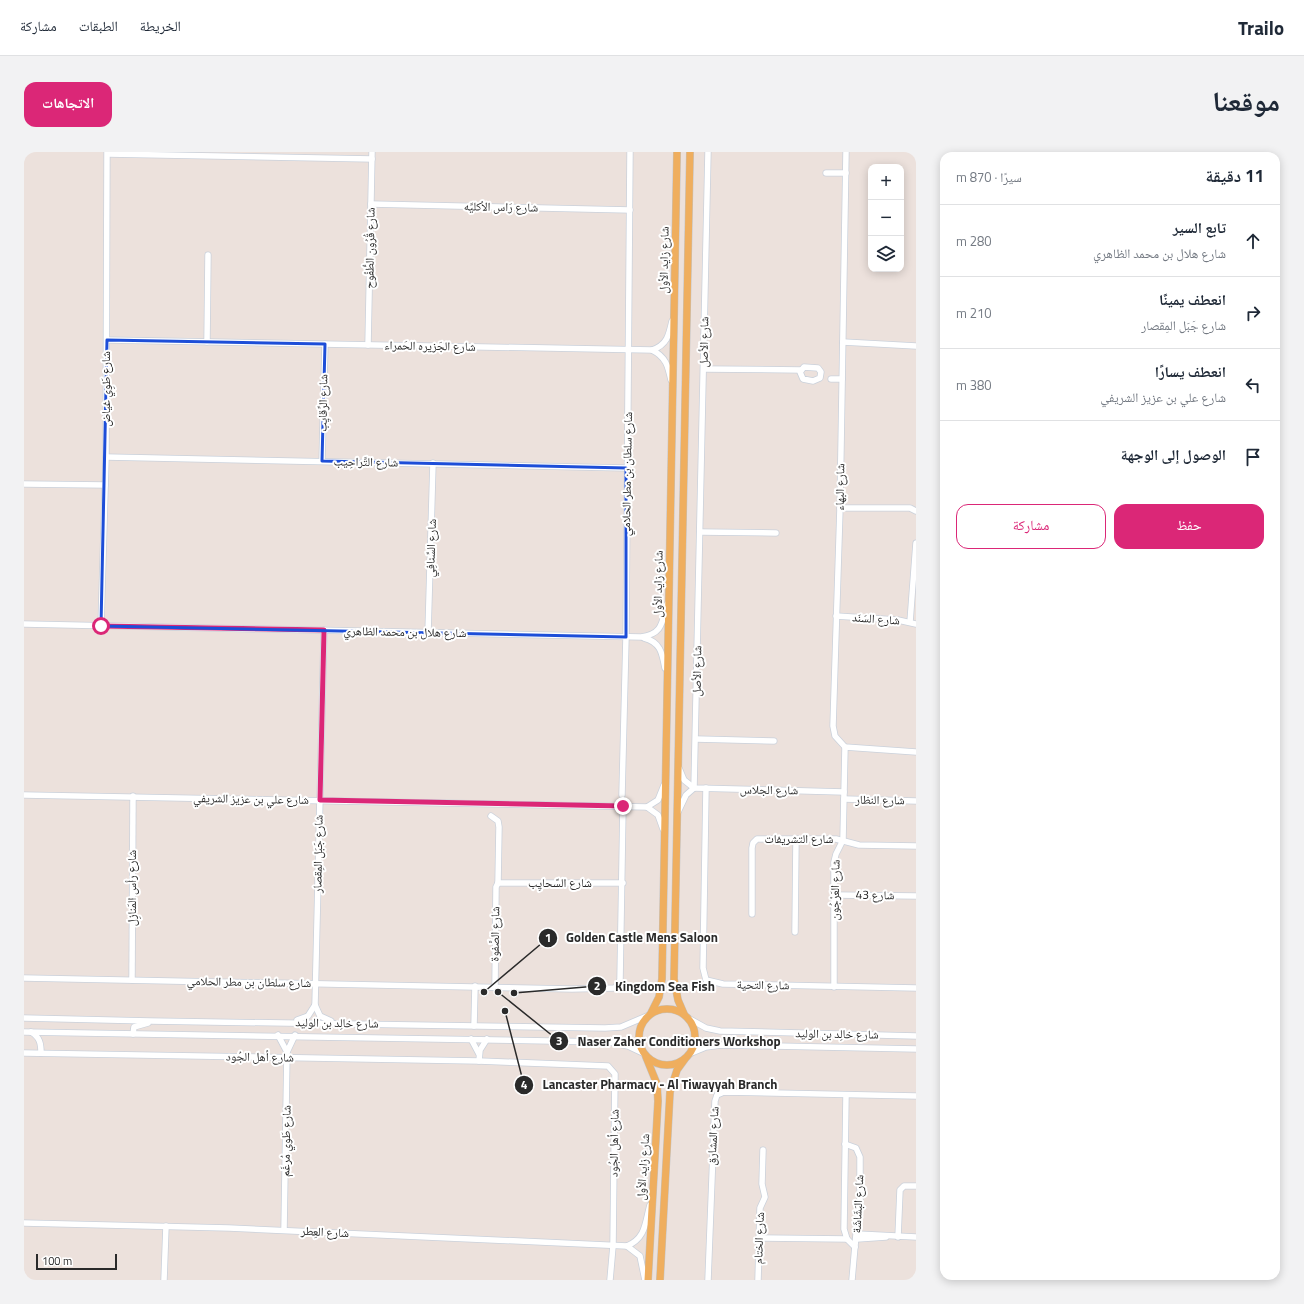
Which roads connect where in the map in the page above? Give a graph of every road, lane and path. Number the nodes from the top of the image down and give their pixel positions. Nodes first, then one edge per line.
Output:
1 (372, 152) edge
2 (630, 152) edge
3 (677, 152) edge
4 (690, 152) edge
5 (708, 152) edge
6 (846, 152) edge
7 (107, 153) edge
8 (149, 153) edge
9 (223, 154) edge
10 (372, 159) junction
11 (826, 173) dead end
12 (846, 173) junction
13 (371, 204) junction
14 (630, 210) junction
15 (208, 255) dead end
16 (675, 308) junction
17 (106, 340) junction
18 (207, 342) junction
19 (843, 342) junction
20 (325, 344) junction
21 (368, 345) junction
22 (916, 346) edge
23 (629, 349) junction
24 (652, 350) junction
25 (704, 369) junction
26 (801, 370) junction
27 (842, 379) junction
28 (818, 380) junction
29 (673, 388) junction
30 (106, 457) junction
31 (322, 461) junction
32 (433, 463) junction
33 (626, 468) junction
34 (24, 484) edge
35 (105, 485) junction
36 (840, 508) junction
37 (916, 511) edge
38 (700, 532) junction
39 (776, 533) dead end
40 (916, 543) edge
41 (669, 598) junction
42 (836, 616) junction
43 (913, 623) edge
44 (24, 624) edge
45 (101, 626) junction
46 (324, 630) junction
47 (428, 633) junction
48 (626, 637) junction
49 (641, 637) junction
50 (667, 679) junction
51 (696, 739) junction
52 (774, 741) dead end
53 (845, 747) junction
54 (916, 752) edge
55 (678, 768) junction
56 (666, 775) junction
57 (694, 788) junction
58 (706, 788) junction
59 (844, 792) junction
60 (24, 795) edge
61 (622, 795) dead end
62 (133, 796) junction
63 (844, 799) junction
64 (320, 800) junction
65 (916, 801) edge
66 (623, 806) junction
67 (647, 807) junction
68 (678, 814) junction
69 (491, 816) dead end
70 (664, 836) junction
71 (796, 839) junction
72 (843, 840) junction
73 (916, 846) edge
74 (498, 883) junction
75 (623, 883) junction
76 (834, 895) junction
77 (916, 896) edge
78 (752, 914) dead end
79 (795, 932) dead end
80 (24, 978) edge
81 (132, 980) junction
82 (315, 983) junction
83 (475, 986) junction
84 (495, 986) junction
85 (834, 987) junction
86 (916, 988) edge
87 (315, 1005) junction
88 (649, 1015) junction
89 (686, 1016) junction
90 (24, 1018) edge
91 (150, 1021) junction
92 (278, 1022) junction
93 (354, 1023) junction
94 (474, 1026) junction
95 (24, 1032) edge
96 (31, 1032) junction
97 (52, 1032) junction
98 (133, 1034) junction
99 (278, 1035) junction
100 (295, 1035) junction
101 (916, 1036) edge
102 (471, 1039) junction
103 (487, 1039) junction
104 (41, 1045) junction
105 (916, 1049) edge
106 (24, 1053) edge
107 (41, 1053) junction
108 (479, 1054) junction
109 (287, 1055) junction
110 (645, 1055) junction
111 (687, 1056) junction
112 (479, 1061) junction
113 (846, 1095) junction
114 (916, 1096) edge
115 (845, 1144) junction
116 (763, 1150) dead end
117 (916, 1186) edge
118 (652, 1198) junction
119 (24, 1223) edge
120 (166, 1226) junction
121 (284, 1230) junction
122 (857, 1236) junction
123 (898, 1237) junction
124 (759, 1238) junction
125 (916, 1238) edge
126 (847, 1239) junction
127 (613, 1246) junction
128 (626, 1246) junction
129 (855, 1247) junction
130 (164, 1280) edge
131 (610, 1280) edge
132 (646, 1280) edge
133 (660, 1280) edge
134 (708, 1280) edge
135 (758, 1280) edge
136 (852, 1280) edge

1 - 10 street, شارع قُرُون الطُّفُوح
2 - 14 street, شارع سلطان بن مطر الحلامي
3 - 16 main road, شارع زايد الأول
4 - 55 main road, شارع زايد الأول
5 - 25 street, شارع الأصل
6 - 12 street, شارع البهاء
7 - 8 street
7 - 17 street, شارع طَوِي غياض
8 - 9 street
9 - 10 street
10 - 13 street, شارع قُرُون الطُّفُوح
11 - 12 street
12 - 19 street, شارع البهاء
13 - 14 street, شارع رَاس الأكليَّه
13 - 21 street, شارع قُرُون الطُّفُوح
14 - 23 street, شارع سلطان بن مطر الحلامي
15 - 18 street
16 - 24 street
16 - 29 main road, شارع زايد الأول
17 - 18 street, شارع الجَزيره الحَمراء
17 - 30 street, شارع طَوِي غياض
18 - 20 street, شارع الجَزيره الحَمراء
19 - 22 street
19 - 27 street, شارع البهاء
20 - 21 street, شارع الجَزيره الحَمراء
20 - 31 street, شارع الرِّقايِب
21 - 23 street, شارع الجَزيره الحَمراء
23 - 24 street, شارع الجَزيره الحَمراء
23 - 33 street, شارع سلطان بن مطر الحلامي
24 - 29 street
25 - 26 street
25 - 38 street, شارع الأصل
26 - 28 street
26 - 28 street
27 - 28 street
27 - 36 street, شارع البهاء
29 - 41 main road, شارع زايد الأول
30 - 31 street, شارع التَّراحِيب
30 - 35 street, شارع طَوِي غياض
31 - 32 street, شارع التَّراحِيب
32 - 33 street, شارع التَّراحِيب
32 - 47 street, شارع السِّنافِي
33 - 48 street, شارع سلطان بن مطر الحلامي
34 - 35 street
35 - 45 street, شارع طَوِي غياض
36 - 37 street
36 - 42 street, شارع البهاء
38 - 39 street
38 - 51 street, شارع الأصل
40 - 43 street
41 - 49 street, شارع هلال بن محمد الظاهري
41 - 50 main road, شارع زايد الأول
42 - 43 street, شارع السَنَد
42 - 53 street, شارع البهاء
44 - 45 street, شارع هلال بن محمد الظاهري
45 - 46 street, شارع هلال بن محمد الظاهري
46 - 47 street, شارع هلال بن محمد الظاهري
46 - 64 street, شارع جَبَل المِقصار
47 - 48 street, شارع هلال بن محمد الظاهري
48 - 49 street, شارع هلال بن محمد الظاهري
48 - 61 street, شارع سلطان بن مطر الحلامي
49 - 50 street, شارع هلال بن محمد الظاهري
50 - 56 main road, شارع زايد الأول
51 - 52 street
51 - 57 street, شارع الأصل
53 - 54 street
53 - 59 street, شارع العَرْجُون
55 - 57 street
55 - 68 main road, شارع زايد الأول
56 - 67 street
56 - 70 main road, شارع زايد الأول
57 - 58 street, شارع الجلاس
57 - 68 street
58 - 59 street, شارع الجلاس
58 - 85 street, شارع التحية
59 - 63 street, شارع العَرْجُون
60 - 62 street, شارع علي بن عزيز الشريفي
62 - 64 street, شارع علي بن عزيز الشريفي
62 - 81 street, شارع رأس المَنازِل
63 - 65 street, شارع النظار
63 - 72 street, شارع العَرْجُون
64 - 66 street, شارع علي بن عزيز الشريفي
64 - 82 street, شارع جَبَل المِقصار
66 - 67 street, شارع علي بن عزيز الشريفي
66 - 75 street, شارع سلطان بن مطر الحلامي
67 - 70 street
68 - 89 main road, شارع زايد الأول
69 - 74 street, شارع الصَّفوة
70 - 88 main road, شارع زايد الأول
71 - 72 street, شارع التشريفات
71 - 78 street, شارع التشريفات
71 - 79 street
72 - 73 street, شارع التشريفات
72 - 76 street, شارع العَرْجُون
74 - 75 street, شارع السَّحايِب
74 - 84 street, شارع الصَّفوة
75 - 84 street, شارع سلطان بن مطر الحلامي
76 - 77 street, شارع 43
76 - 85 street, شارع العَرْجُون
80 - 81 street, شارع سلطان بن مطر الحلامي
81 - 82 street, شارع سلطان بن مطر الحلامي
82 - 83 street, شارع سلطان بن مطر الحلامي
82 - 87 street, شارع جَبَل المِقصار
83 - 84 street, شارع سلطان بن مطر الحلامي
83 - 94 street
85 - 86 street, شارع التحية
87 - 92 street
87 - 93 street
88 - 89 main road
88 - 94 street, شارع خالِد بن الوليد
88 - 110 main road
89 - 101 street, شارع خالِد بن الوليد
89 - 111 main road
90 - 91 street, شارع خالِد بن الوليد
91 - 92 street, شارع خالِد بن الوليد
91 - 98 street
92 - 93 street, شارع خالِد بن الوليد
93 - 94 street, شارع خالِد بن الوليد
95 - 96 street, شارع خالِد بن الوليد
96 - 97 street, شارع خالِد بن الوليد
96 - 104 street
97 - 98 street, شارع خالِد بن الوليد
97 - 104 street
98 - 99 street, شارع خالِد بن الوليد
99 - 100 street, شارع خالِد بن الوليد
99 - 109 street, شارع طَوي مُرغَم
100 - 102 street, شارع خالِد بن الوليد
100 - 109 street, شارع طَوي مُرغَم
102 - 103 street, شارع خالِد بن الوليد
102 - 108 street
103 - 108 street
103 - 110 street, شارع خالِد بن الوليد
104 - 107 street
105 - 111 street, شارع خالِد بن الوليد
106 - 107 street, شارع أهل الجُود
107 - 109 street, شارع أهل الجُود
108 - 112 street
109 - 112 street, شارع أهل الجُود
109 - 121 street, شارع طَوي مُرغَم
110 - 111 main road
110 - 118 main road, شارع زايد الأول
111 - 133 main road, شارع زايد الأول
112 - 127 street, شارع أهل الجُود
113 - 114 street, شارع المشارق
113 - 115 street, شارع البَشَاشَة
113 - 134 street, شارع المشارق
115 - 122 street, شارع البَشَاشَة
115 - 126 street, شارع البَشَاشَة
116 - 124 street, شارع الختام
117 - 123 street
118 - 128 street
118 - 132 main road, شارع زايد الأول
119 - 120 street, شارع العِطر
120 - 121 street, شارع العِطر
120 - 130 street
121 - 127 street, شارع العِطر
122 - 123 street
122 - 129 street, شارع البَشَاشَة
123 - 125 street
124 - 126 street
124 - 135 street, شارع الختام
126 - 129 street, شارع البَشَاشَة
127 - 128 street, شارع العِطر
127 - 131 street, شارع أهل الجُود
128 - 132 street
129 - 136 street, شارع البَشَاشَة

